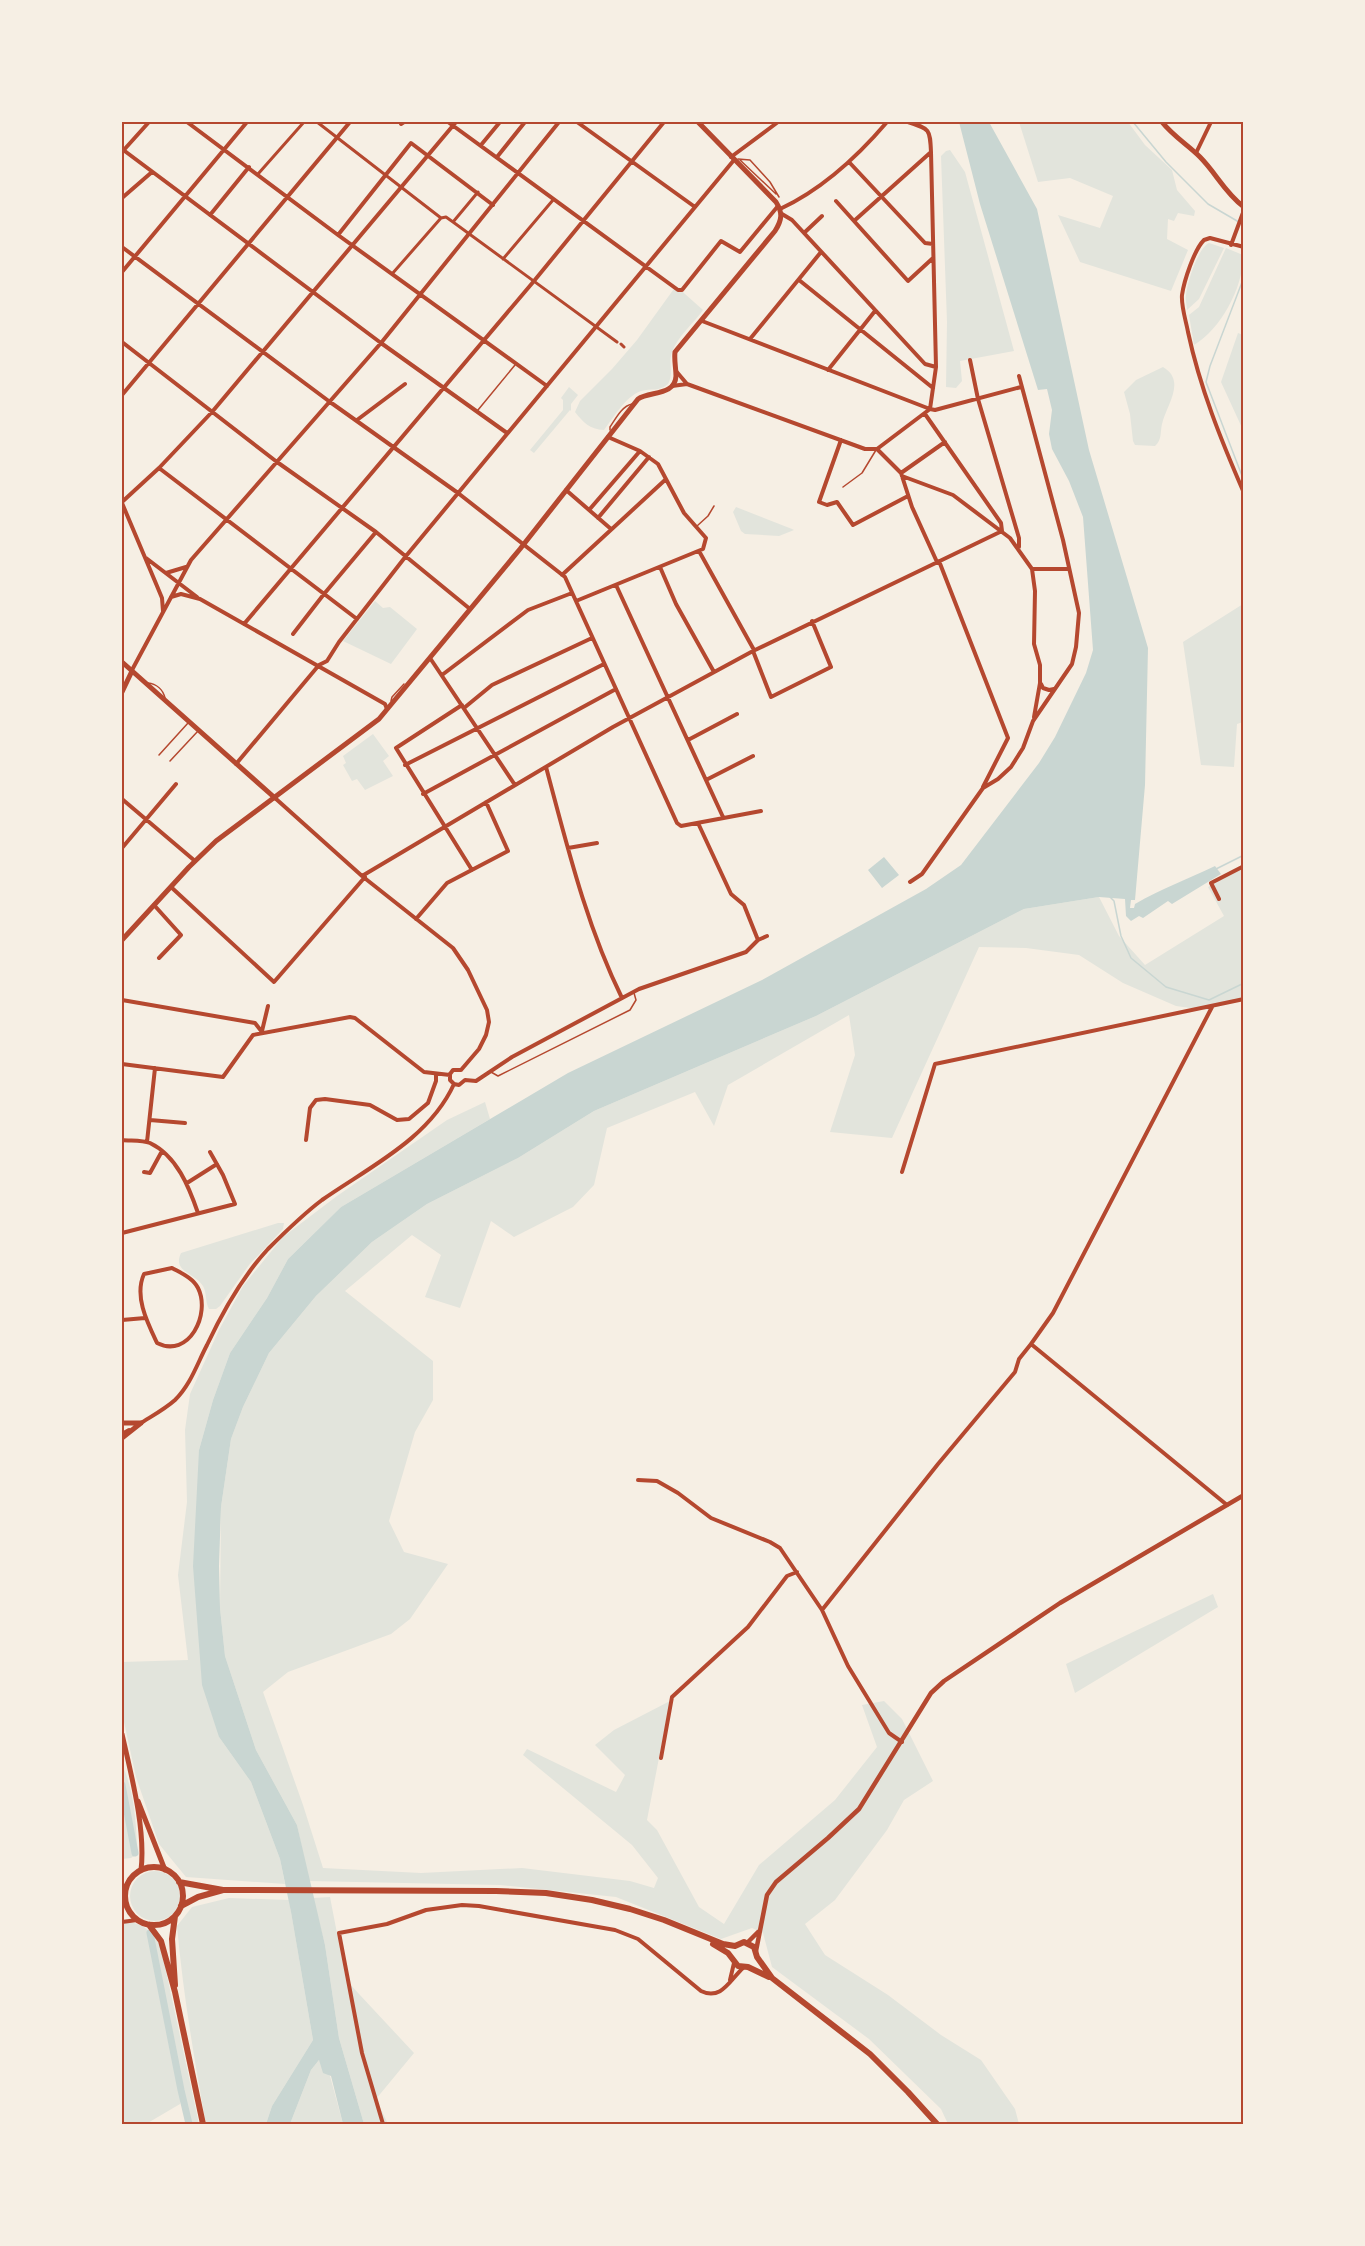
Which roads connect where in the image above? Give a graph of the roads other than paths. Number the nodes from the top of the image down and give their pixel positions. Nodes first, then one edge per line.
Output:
1 (148, 122) edge
2 (187, 122) edge
3 (247, 122) edge
4 (304, 122) edge
5 (317, 122) edge
6 (350, 122) edge
7 (500, 122) edge
8 (525, 122) edge
9 (559, 122) edge
10 (577, 122) edge
11 (664, 122) edge
12 (698, 122) edge
13 (778, 122) edge
14 (887, 122) edge
15 (908, 122) edge
16 (1162, 122) edge
17 (1211, 122) edge
18 (452, 123) edge
19 (337, 137) junction
20 (481, 145) junction
21 (224, 148) junction
22 (122, 150) edge
23 (931, 152) junction
24 (1196, 153) junction
25 (428, 155) junction
26 (497, 157) junction
27 (735, 159) junction
28 (631, 161) junction
29 (849, 162) junction
30 (249, 167) junction
31 (152, 172) junction
32 (518, 172) junction
33 (258, 174) junction
34 (385, 175) junction
35 (401, 187) junction
36 (478, 192) junction
37 (184, 195) junction
38 (401, 195) dead end
39 (881, 196) junction
40 (287, 197) junction
41 (122, 198) edge
42 (553, 200) junction
43 (836, 201) dead end
44 (493, 204) junction
45 (779, 206) junction
46 (695, 207) junction
47 (1243, 210) edge
48 (210, 215) junction
49 (822, 216) dead end
50 (441, 218) junction
51 (433, 220) dead end
52 (582, 221) junction
53 (854, 221) junction
54 (453, 222) junction
55 (804, 233) junction
56 (469, 234) junction
57 (338, 235) junction
58 (360, 243) dead end
59 (248, 244) junction
60 (933, 244) junction
61 (352, 245) junction
62 (1231, 245) junction
63 (122, 247) edge
64 (1244, 247) edge
65 (821, 252) junction
66 (134, 256) junction
67 (933, 258) junction
68 (503, 259) junction
69 (391, 267) dead end
70 (645, 267) junction
71 (122, 272) edge
72 (392, 274) junction
73 (799, 280) junction
74 (534, 282) junction
75 (314, 292) junction
76 (421, 295) junction
77 (197, 305) junction
78 (875, 311) junction
79 (702, 321) junction
80 (596, 327) junction
81 (860, 330) junction
82 (749, 340) junction
83 (484, 341) junction
84 (122, 342) edge
85 (381, 343) junction
86 (621, 344) dead end
87 (263, 352) junction
88 (970, 360) dead end
89 (148, 363) junction
90 (515, 364) junction
91 (936, 367) junction
92 (675, 370) junction
93 (828, 370) junction
94 (1019, 376) dead end
95 (405, 384) dead end
96 (687, 384) junction
97 (547, 386) junction
98 (672, 386) junction
99 (445, 387) junction
100 (1021, 387) junction
101 (933, 389) junction
102 (122, 395) edge
103 (978, 399) junction
104 (330, 402) junction
105 (930, 409) junction
106 (477, 411) junction
107 (212, 412) junction
108 (925, 414) junction
109 (357, 420) junction
110 (508, 433) junction
111 (610, 436) junction
112 (841, 440) junction
113 (945, 442) junction
114 (395, 447) junction
115 (877, 448) junction
116 (640, 451) junction
117 (650, 457) junction
118 (277, 462) junction
119 (159, 468) junction
120 (901, 474) junction
121 (665, 480) junction
122 (843, 487) dead end
123 (566, 490) junction
124 (458, 493) junction
125 (1244, 493) edge
126 (908, 495) junction
127 (122, 503) edge
128 (714, 506) dead end
129 (344, 508) junction
130 (589, 510) junction
131 (598, 518) junction
132 (226, 519) junction
133 (696, 526) junction
134 (611, 529) junction
135 (1002, 531) junction
136 (376, 532) junction
137 (523, 544) junction
138 (1019, 548) junction
139 (701, 550) junction
140 (406, 556) junction
141 (145, 558) junction
142 (938, 562) junction
143 (186, 567) junction
144 (660, 567) junction
145 (291, 568) junction
146 (1032, 569) junction
147 (1069, 569) junction
148 (166, 573) junction
149 (562, 575) junction
150 (178, 583) junction
151 (616, 585) junction
152 (572, 593) junction
153 (324, 594) junction
154 (171, 597) junction
155 (200, 599) junction
156 (576, 602) junction
157 (470, 609) junction
158 (163, 612) junction
159 (357, 619) junction
160 (812, 621) junction
161 (244, 624) junction
162 (293, 634) dead end
163 (592, 638) junction
164 (753, 650) junction
165 (430, 658) junction
166 (122, 662) edge
167 (604, 664) junction
168 (319, 665) junction
169 (132, 671) junction
170 (714, 672) junction
171 (442, 675) junction
172 (1040, 683) junction
173 (616, 689) junction
174 (1054, 689) junction
175 (122, 692) edge
176 (668, 697) junction
177 (463, 706) junction
178 (389, 707) junction
179 (738, 714) dead end
180 (630, 717) junction
181 (1033, 721) junction
182 (189, 722) junction
183 (477, 728) junction
184 (199, 730) junction
185 (688, 740) junction
186 (159, 755) dead end
187 (495, 756) junction
188 (753, 756) dead end
189 (170, 761) dead end
190 (236, 764) junction
191 (405, 765) junction
192 (546, 766) junction
193 (706, 780) junction
194 (176, 784) dead end
195 (515, 785) junction
196 (983, 788) junction
197 (423, 794) junction
198 (275, 798) junction
199 (122, 799) edge
200 (486, 802) junction
201 (761, 811) dead end
202 (723, 817) junction
203 (145, 820) junction
204 (698, 823) junction
205 (445, 826) junction
206 (597, 843) dead end
207 (122, 848) edge
208 (568, 848) junction
209 (195, 861) junction
210 (1244, 866) edge
211 (472, 870) junction
212 (363, 876) junction
213 (910, 882) dead end
214 (171, 887) junction
215 (1219, 900) dead end
216 (154, 905) junction
217 (416, 919) junction
218 (766, 936) dead end
219 (122, 940) edge
220 (758, 940) junction
221 (159, 958) dead end
222 (634, 992) junction
223 (622, 998) junction
224 (1244, 999) edge
225 (122, 1000) edge
226 (268, 1006) dead end
227 (1212, 1007) junction
228 (262, 1032) junction
229 (122, 1064) edge
230 (155, 1068) junction
231 (461, 1070) junction
232 (489, 1071) junction
233 (436, 1074) junction
234 (450, 1075) junction
235 (465, 1080) junction
236 (454, 1084) junction
237 (150, 1120) junction
238 (185, 1124) dead end
239 (122, 1140) edge
240 (306, 1140) dead end
241 (147, 1142) junction
242 (162, 1151) junction
243 (210, 1152) dead end
244 (217, 1164) junction
245 (144, 1172) dead end
246 (902, 1172) dead end
247 (187, 1183) junction
248 (198, 1212) junction
249 (122, 1233) edge
250 (145, 1318) junction
251 (122, 1320) edge
252 (1031, 1344) junction
253 (122, 1423) edge
254 (141, 1423) junction
255 (122, 1436) edge
256 (638, 1480) dead end
257 (1244, 1495) edge
258 (1227, 1505) junction
259 (797, 1572) junction
260 (822, 1610) junction
261 (122, 1734) edge
262 (902, 1742) junction
263 (661, 1758) dead end
264 (133, 1787) junction
265 (141, 1870) junction
266 (165, 1870) junction
267 (179, 1882) junction
268 (223, 1890) junction
269 (123, 1900) edge
270 (181, 1906) junction
271 (175, 1916) junction
272 (137, 1920) junction
273 (122, 1922) edge
274 (149, 1925) junction
275 (758, 1932) junction
276 (705, 1938) junction
277 (747, 1943) junction
278 (735, 1946) junction
279 (756, 1954) junction
280 (732, 1959) junction
281 (745, 1968) junction
282 (772, 1978) junction
283 (730, 1981) junction
284 (175, 1992) junction
285 (203, 2124) edge
286 (383, 2124) edge
287 (936, 2124) edge

1 - 22 street
2 - 21 street
3 - 21 street
4 - 33 street
5 - 19 street
6 - 19 street
7 - 20 street
8 - 26 street
9 - 32 street
10 - 28 street
11 - 28 street
12 - 27 main road
13 - 27 street
14 - 29 street
15 - 23 street
16 - 24 main road
17 - 24 street
18 - 20 street
18 - 25 street
19 - 34 street
19 - 40 street
20 - 26 street
21 - 30 street
21 - 37 street
22 - 31 street
23 - 39 street
23 - 60 street
24 - 47 main road
25 - 34 street
25 - 35 street
25 - 36 street
26 - 32 street
27 - 45 main road
27 - 45 lane
27 - 46 street
28 - 46 street
28 - 52 street
29 - 39 street
29 - 45 street
30 - 33 street
30 - 48 street
31 - 37 street
31 - 41 street
32 - 42 street
32 - 44 street
33 - 40 street
34 - 35 street
34 - 57 street
35 - 38 street
35 - 50 street
35 - 61 street
36 - 44 street
36 - 54 street
37 - 48 street
37 - 66 street
39 - 53 street
39 - 60 street
40 - 57 street
40 - 59 street
42 - 52 street
42 - 68 street
43 - 53 street
44 - 56 street
45 - 55 street
45 - 70 street
45 - 79 main road
46 - 70 street
47 - 62 street
48 - 59 street
49 - 55 street
50 - 51 street
50 - 54 street
50 - 72 street
52 - 70 street
52 - 74 street
53 - 67 street
54 - 56 street
55 - 65 street
56 - 68 street
56 - 76 street
57 - 61 street
58 - 61 street
59 - 75 street
59 - 77 street
60 - 67 street
61 - 72 street
61 - 75 street
62 - 64 street
62 - 125 street
63 - 66 street
65 - 73 street
65 - 78 street
66 - 71 street
66 - 77 street
67 - 91 street
68 - 74 street
69 - 72 street
70 - 80 street
72 - 76 street
73 - 81 street
73 - 82 street
74 - 80 street
74 - 83 street
75 - 85 street
75 - 87 street
76 - 83 street
76 - 85 street
77 - 87 street
77 - 89 street
78 - 81 street
78 - 91 street
79 - 82 street
79 - 92 main road
80 - 86 street
80 - 97 street
81 - 93 street
81 - 101 street
82 - 93 street
83 - 90 street
83 - 99 street
84 - 89 street
85 - 99 street
85 - 104 street
87 - 104 street
87 - 107 street
88 - 103 street
89 - 102 street
89 - 107 street
90 - 97 street
90 - 106 lane
91 - 101 street
92 - 96 street
92 - 98 main road
93 - 105 street
94 - 100 street
95 - 109 street
96 - 98 street
96 - 112 street
97 - 110 street
98 - 111 main road
99 - 106 street
99 - 114 street
100 - 103 street
100 - 147 street
101 - 105 street
103 - 105 street
103 - 138 street
104 - 109 street
104 - 118 street
105 - 108 street
106 - 110 street
107 - 118 street
107 - 119 street
108 - 113 street
108 - 115 street
109 - 114 street
110 - 124 street
111 - 116 street
111 - 123 main road
112 - 115 street
112 - 126 street
113 - 120 street
113 - 135 street
114 - 124 street
114 - 129 street
115 - 120 street
115 - 122 lane
116 - 117 street
116 - 130 street
117 - 121 street
117 - 131 street
118 - 129 street
118 - 132 street
119 - 127 street
119 - 132 street
120 - 126 street
120 - 135 street
121 - 133 street
121 - 134 street
123 - 130 street
123 - 137 main road
124 - 137 street
124 - 140 street
126 - 142 street
127 - 141 street
128 - 133 lane
129 - 136 street
129 - 145 street
130 - 131 street
131 - 134 street
132 - 143 street
132 - 145 street
133 - 139 street
134 - 149 street
135 - 138 street
135 - 142 street
136 - 140 street
136 - 153 street
137 - 149 street
137 - 157 main road
138 - 146 street
139 - 144 street
139 - 164 street
140 - 157 street
140 - 159 street
141 - 148 street
141 - 158 street
142 - 160 street
142 - 196 street
143 - 148 street
143 - 150 street
144 - 151 street
144 - 170 street
145 - 153 street
145 - 161 street
146 - 147 street
146 - 172 street
147 - 174 street
148 - 150 street
149 - 152 street
150 - 154 street
150 - 155 street
151 - 156 street
151 - 176 street
152 - 156 street
152 - 171 street
153 - 159 street
153 - 162 street
154 - 155 street
154 - 158 street
155 - 161 street
156 - 163 street
157 - 165 main road
158 - 169 street
159 - 168 street
160 - 164 street
160 - 164 street
161 - 168 street
163 - 167 street
163 - 177 street
164 - 170 street
165 - 171 street
165 - 178 main road
166 - 169 main road
167 - 173 street
167 - 183 street
168 - 178 street
168 - 190 street
169 - 175 main road
169 - 182 main road
170 - 176 street
171 - 177 street
172 - 174 street
172 - 181 street
173 - 180 street
173 - 187 street
174 - 181 street
176 - 180 street
176 - 185 street
177 - 183 street
177 - 191 street
178 - 198 main road
179 - 185 street
180 - 192 street
180 - 204 street
181 - 196 street
182 - 184 main road
182 - 186 lane
183 - 187 street
183 - 191 street
184 - 189 lane
184 - 190 main road
185 - 193 street
187 - 195 street
187 - 197 street
188 - 193 street
190 - 198 main road
191 - 197 street
192 - 195 street
192 - 208 street
193 - 202 street
194 - 203 street
195 - 200 street
196 - 213 street
197 - 205 street
198 - 209 main road
198 - 212 street
199 - 203 street
200 - 205 street
200 - 211 street
201 - 202 street
202 - 204 street
203 - 207 street
203 - 209 street
204 - 220 street
205 - 211 street
205 - 212 street
206 - 208 street
208 - 223 street
209 - 214 main road
210 - 215 street
211 - 217 street
212 - 214 street
212 - 217 street
214 - 216 main road
216 - 219 main road
216 - 221 street
217 - 231 street
218 - 220 street
220 - 222 street
222 - 223 street
222 - 232 lane
223 - 232 street
224 - 227 street
225 - 228 street
226 - 228 street
227 - 246 street
227 - 252 street
228 - 230 street
228 - 233 street
229 - 230 street
230 - 237 street
231 - 234 street
231 - 235 street
232 - 235 street
233 - 234 street
233 - 240 street
234 - 236 street
235 - 236 street
236 - 254 street
237 - 238 street
237 - 241 street
239 - 241 street
241 - 242 street
242 - 245 street
242 - 247 street
243 - 244 street
244 - 247 street
244 - 248 street
247 - 248 street
248 - 249 street
250 - 250 street
250 - 251 street
252 - 258 street
252 - 260 street
253 - 254 main road
254 - 255 main road
256 - 259 street
257 - 258 street
258 - 262 street
259 - 260 street
259 - 263 street
260 - 262 street
261 - 264 main road
262 - 275 street
264 - 265 main road
264 - 266 main road
265 - 266 main road
265 - 269 main road
266 - 267 main road
267 - 268 main road
267 - 270 main road
268 - 270 main road
268 - 276 main road
269 - 272 main road
270 - 271 main road
271 - 274 main road
271 - 284 main road
272 - 273 street
272 - 274 main road
274 - 284 main road
275 - 277 street
275 - 279 street
276 - 278 main road
276 - 280 main road
277 - 278 main road
277 - 279 main road
278 - 280 main road
279 - 281 main road
279 - 282 main road
280 - 281 main road
280 - 283 street
281 - 282 main road
281 - 283 street
282 - 287 main road
283 - 286 street
284 - 285 main road

